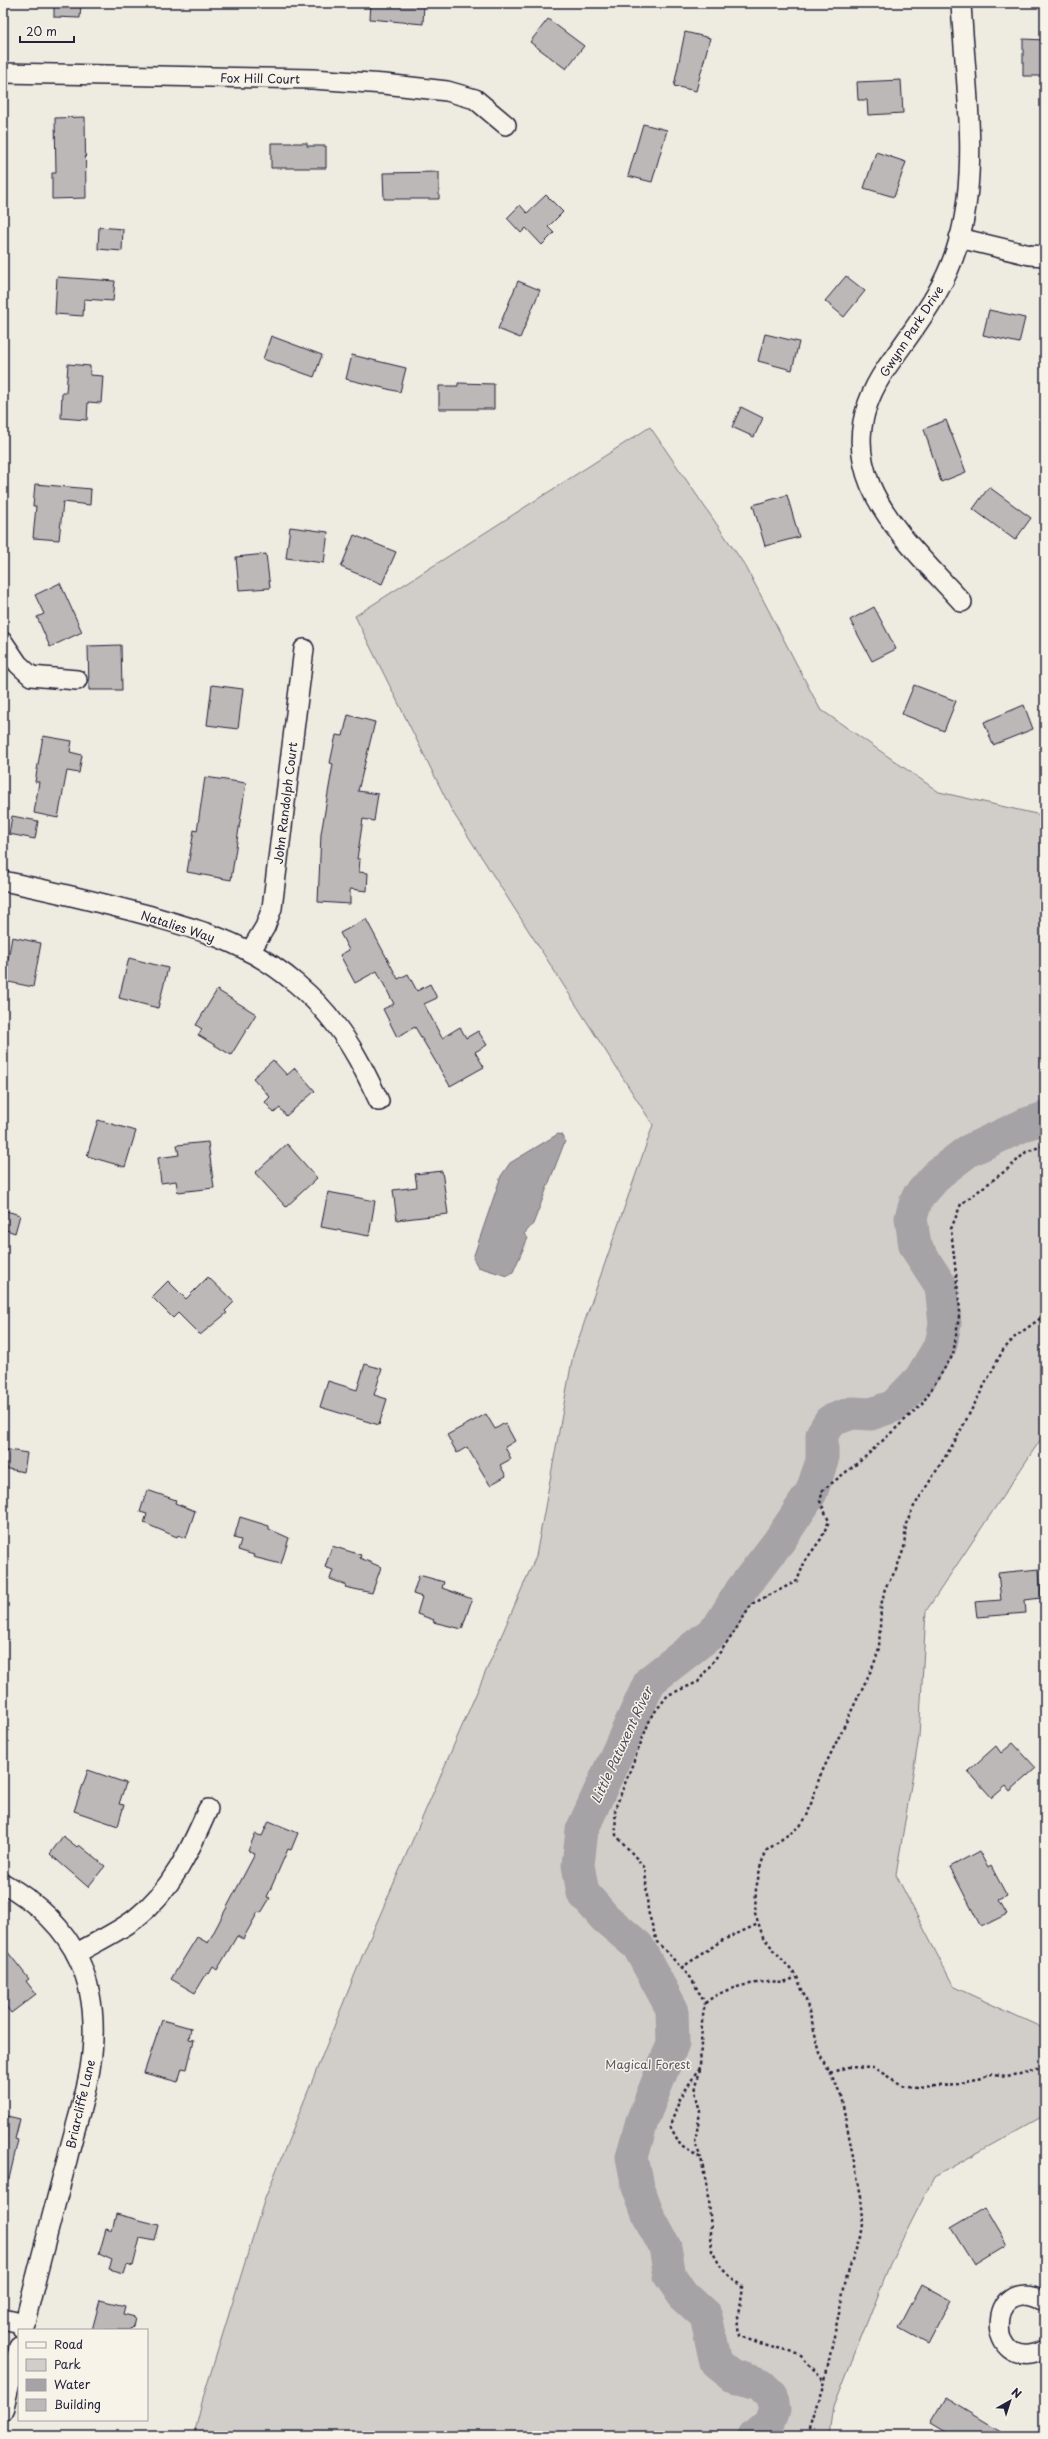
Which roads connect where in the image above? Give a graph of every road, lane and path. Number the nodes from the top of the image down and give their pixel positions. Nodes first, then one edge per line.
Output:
1 (961, 3) edge
2 (3, 73) edge
3 (506, 125) dead end
4 (960, 238) junction
5 (1045, 256) edge
6 (962, 602) dead end
7 (3, 642) edge
8 (304, 649) dead end
9 (77, 680) dead end
10 (3, 881) edge
11 (250, 952) junction
12 (379, 1101) dead end
13 (1045, 1145) edge
14 (1045, 1316) edge
15 (208, 1809) dead end
16 (3, 1884) edge
17 (758, 1924) junction
18 (77, 1953) junction
19 (682, 1968) junction
20 (796, 1977) junction
21 (705, 2003) junction
22 (700, 2066) junction
23 (1045, 2068) edge
24 (830, 2073) junction
25 (701, 2158) junction
26 (1045, 2300) edge
27 (3, 2319) edge
28 (24, 2327) edge
29 (1045, 2349) edge
30 (18, 2351) edge
31 (824, 2379) junction
32 (3, 2410) edge
33 (808, 2436) edge

1 - 4 street, Gwynn Park Drive
2 - 3 street, Fox Hill Court
4 - 5 street
4 - 6 street, Gwynn Park Drive
7 - 9 street
8 - 11 street, John Randolph Court
10 - 11 street, Natalies Way
11 - 12 street, Natalies Way
13 - 19 path
14 - 17 path
15 - 18 street
16 - 18 street, Briarcliffe Lane
17 - 19 path
17 - 20 path
18 - 28 street, Briarcliffe Lane
19 - 21 path
20 - 21 path
20 - 24 path
21 - 22 path
22 - 25 path
22 - 25 path
23 - 24 path
24 - 31 path
25 - 31 path
26 - 29 street
27 - 28 street
30 - 32 street
31 - 33 path

